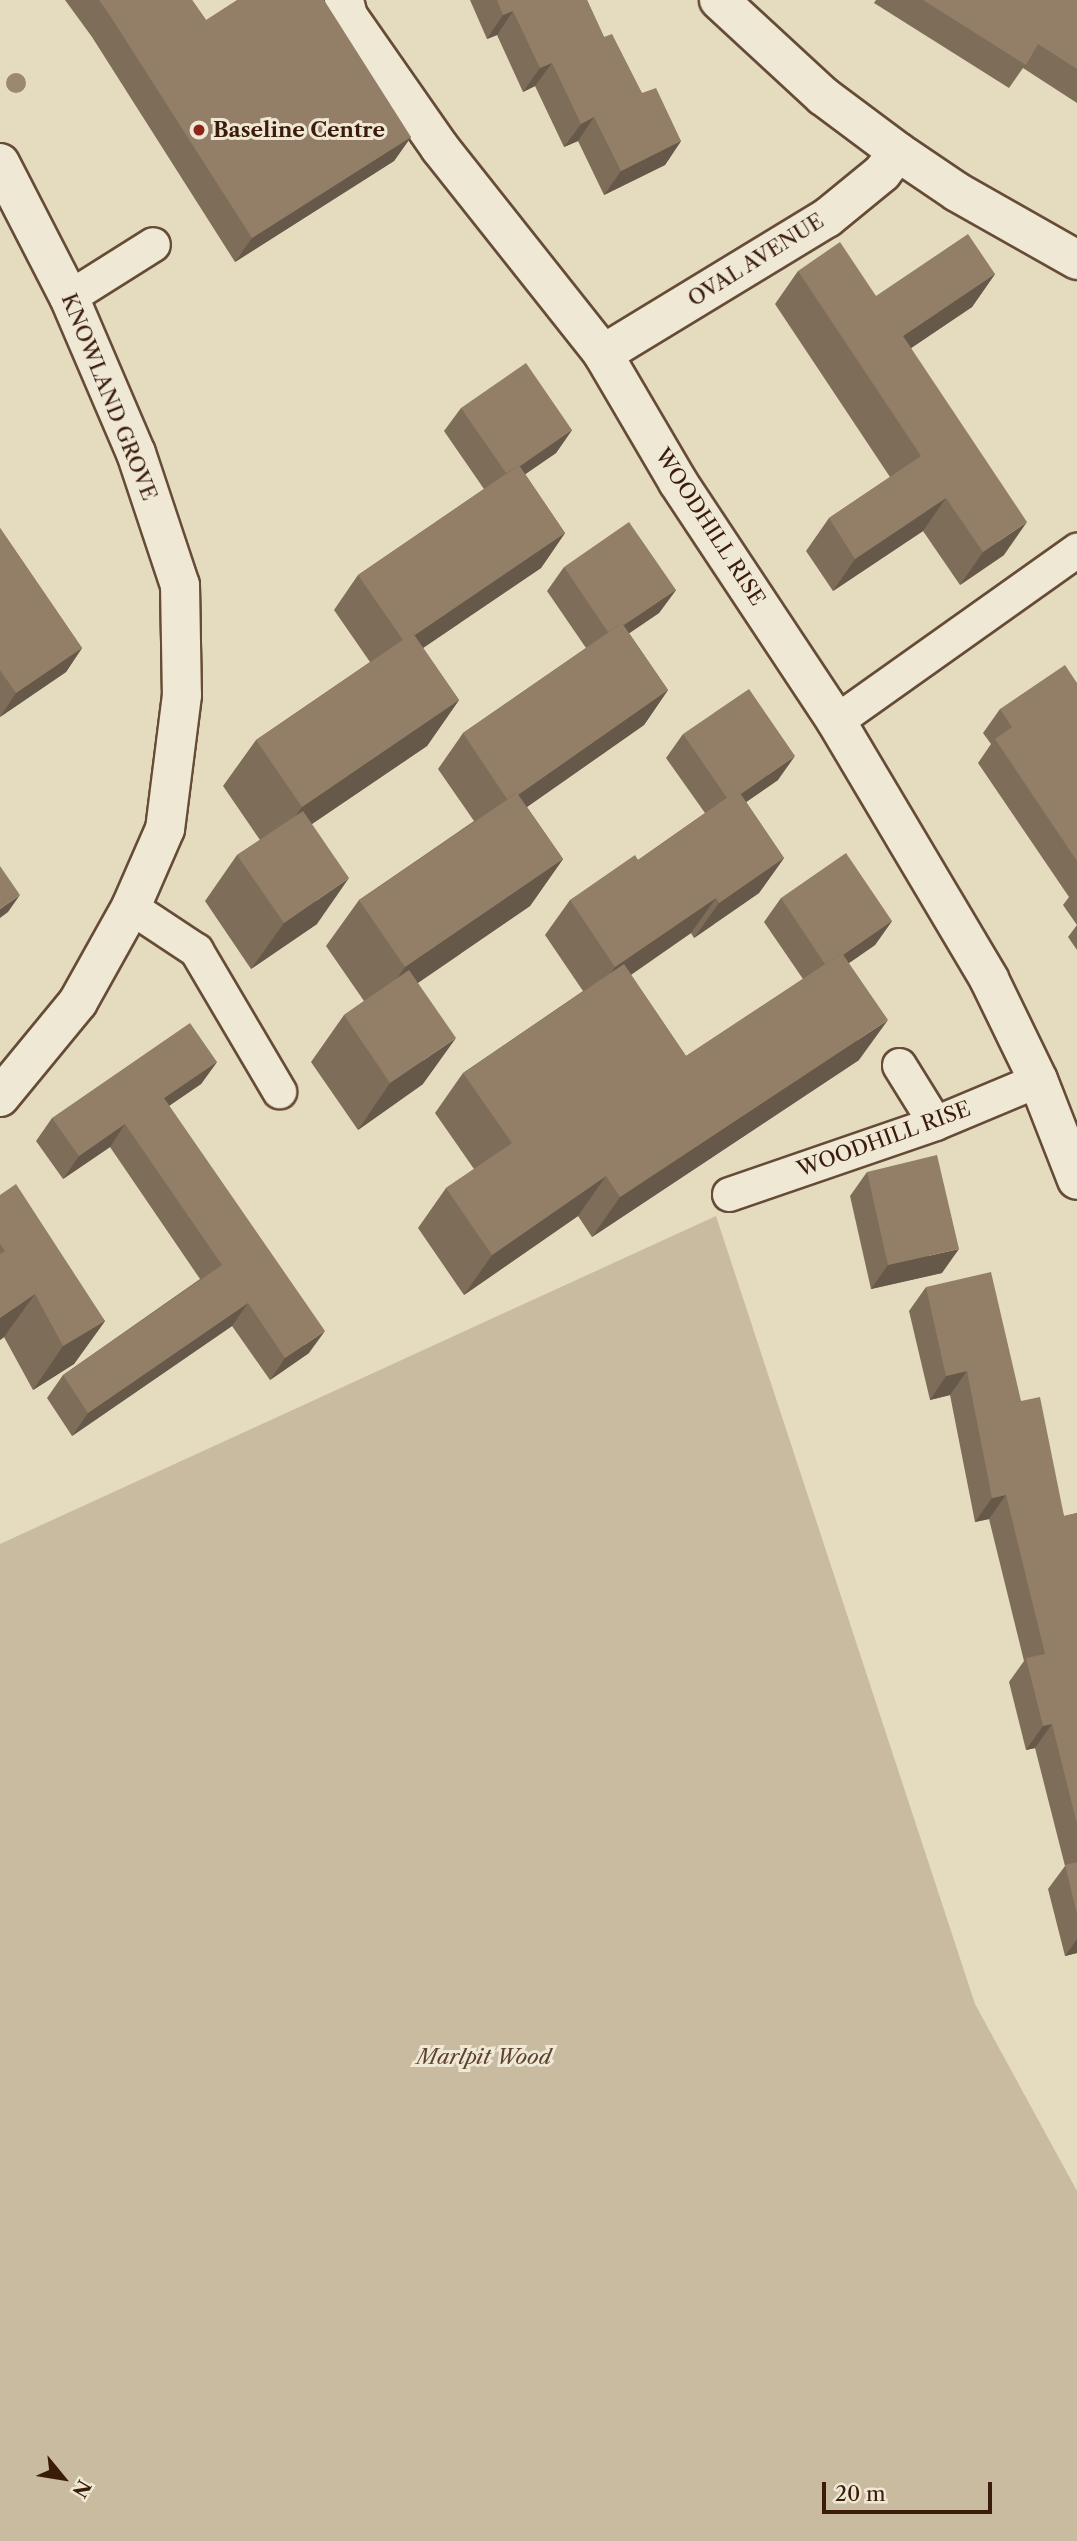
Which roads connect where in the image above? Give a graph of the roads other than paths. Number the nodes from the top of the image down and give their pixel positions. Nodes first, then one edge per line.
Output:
1 (344, 0) edge
2 (719, 0) edge
3 (898, 152) junction
4 (0, 163) edge
5 (153, 244) dead end
6 (1077, 260) edge
7 (69, 297) junction
8 (603, 354) junction
9 (1077, 550) edge
10 (836, 722) junction
11 (131, 907) junction
12 (899, 1065) dead end
13 (1038, 1080) junction
14 (279, 1091) dead end
15 (0, 1097) edge
16 (935, 1123) junction
17 (1077, 1180) edge
18 (729, 1194) dead end

1 - 8 street, WOODHILL RISE
2 - 3 street
3 - 6 street
3 - 8 street, OVAL AVENUE
4 - 7 street, KNOWLAND GROVE
5 - 7 lane
7 - 11 street, KNOWLAND GROVE
8 - 10 street, WOODHILL RISE
9 - 10 lane
10 - 13 street, WOODHILL RISE
11 - 14 lane
11 - 15 street, KNOWLAND GROVE
12 - 16 lane
13 - 16 lane, WOODHILL RISE
13 - 17 street, WOODHILL RISE
16 - 18 lane, WOODHILL RISE

